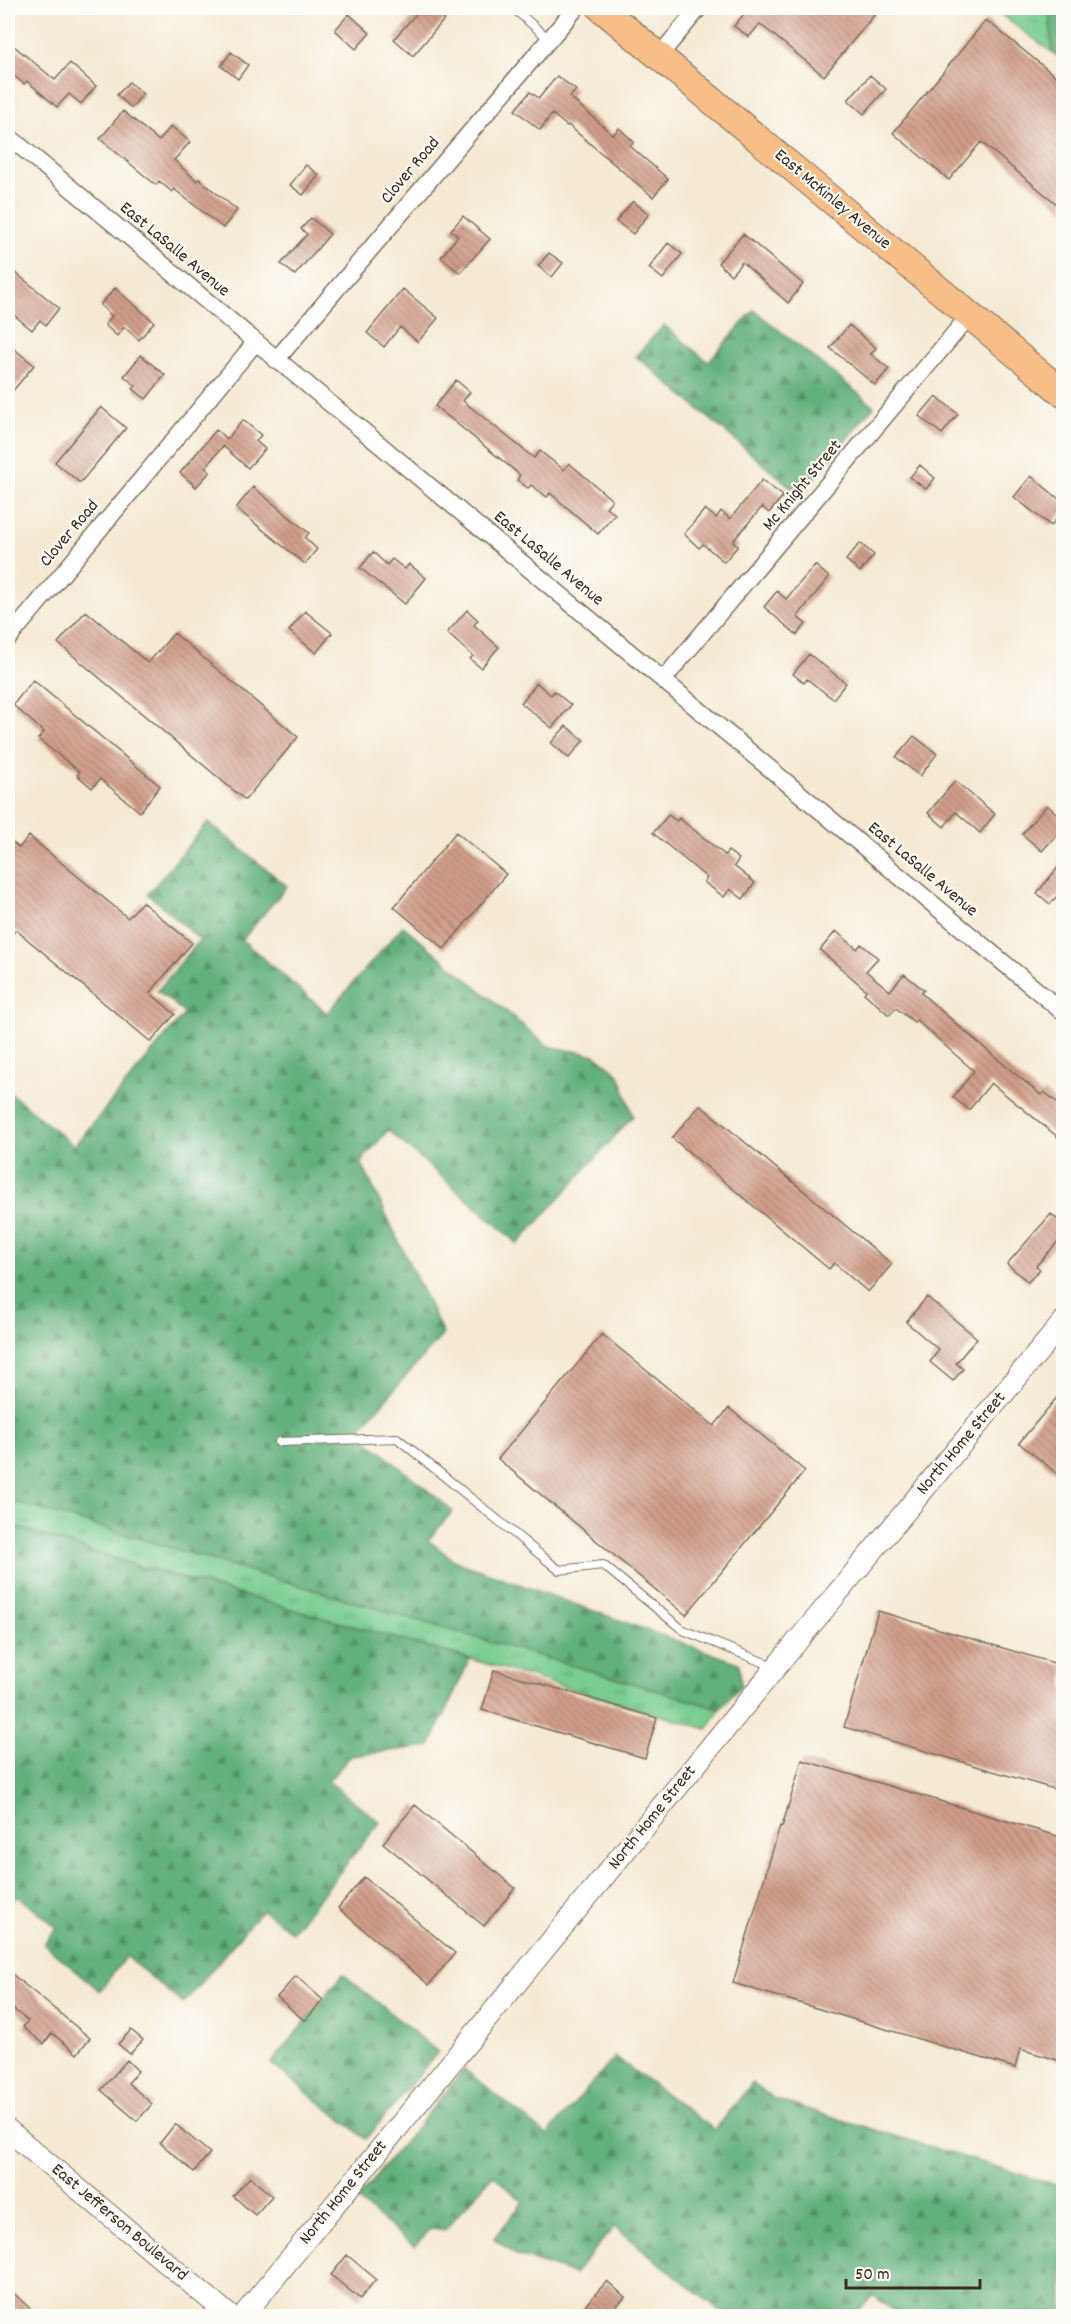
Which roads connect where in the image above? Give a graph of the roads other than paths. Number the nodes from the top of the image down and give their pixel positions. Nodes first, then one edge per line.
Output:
1 (513, 8) edge
2 (576, 8) edge
3 (601, 8) edge
4 (699, 8) edge
5 (549, 39) junction
6 (659, 56) junction
7 (8, 136) edge
8 (970, 315) junction
9 (255, 343) junction
10 (276, 360) junction
11 (1064, 393) edge
12 (8, 639) edge
13 (663, 680) junction
14 (1064, 1013) edge
15 (1064, 1321) edge
16 (279, 1442) dead end
17 (776, 1667) junction
18 (8, 2130) edge
19 (230, 2316) edge
20 (243, 2316) edge

1 - 5 lane
2 - 5 street, Clover Road
3 - 6 main road, East McKinley Avenue
4 - 6 street
5 - 10 street, Clover Road
6 - 8 main road, East McKinley Avenue
7 - 9 street, East LaSalle Avenue
8 - 11 main road, East McKinley Avenue
8 - 13 street, Mc Knight Street
9 - 10 street, East LaSalle Avenue
9 - 12 street, Clover Road
10 - 13 street, East LaSalle Avenue
13 - 14 street, East LaSalle Avenue
15 - 17 street, North Home Street
16 - 17 lane
17 - 20 street, North Home Street
18 - 19 street, East Jefferson Boulevard

